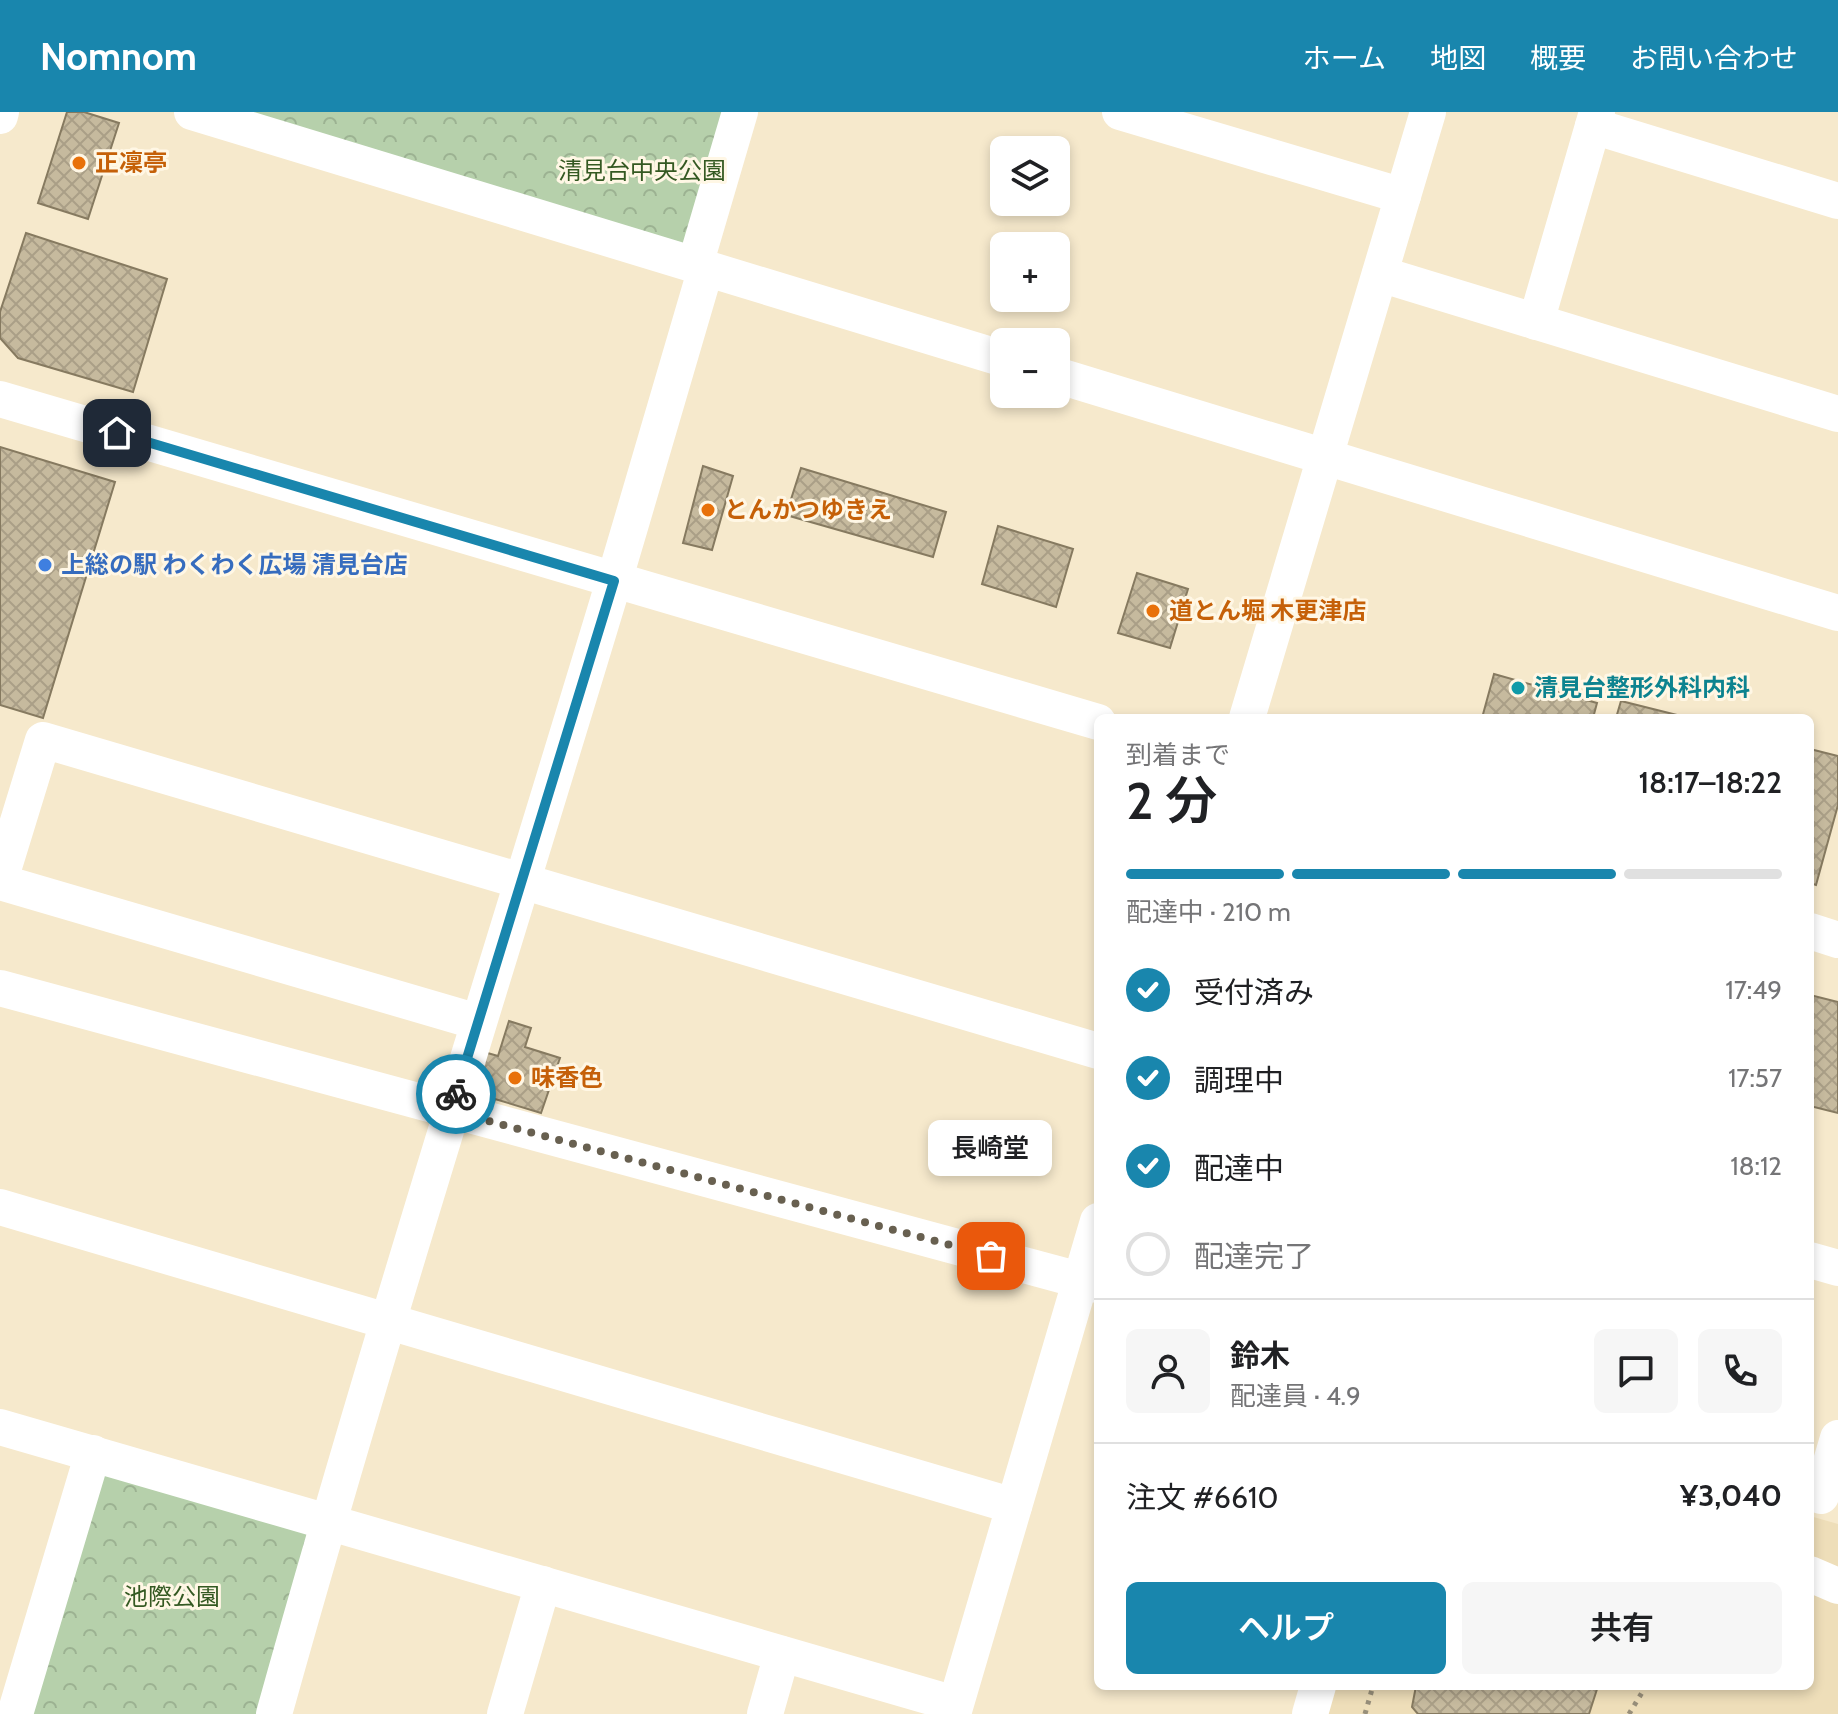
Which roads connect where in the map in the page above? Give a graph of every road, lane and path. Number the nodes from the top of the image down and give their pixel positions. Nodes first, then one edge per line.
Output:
1 (192, 112) edge
2 (740, 112) edge
3 (1120, 112) edge
4 (1428, 112) edge
5 (1595, 119) edge
6 (1403, 196) junction
7 (1838, 201) edge
8 (700, 267) junction
9 (1380, 274) junction
10 (1536, 322) junction
11 (990, 355) edge
12 (1070, 379) edge
13 (0, 399) edge
14 (1838, 414) edge
15 (1325, 457) junction
16 (614, 581) junction
17 (1838, 613) edge
18 (1248, 714) edge
19 (1094, 721) edge
20 (0, 881) edge
21 (521, 881) junction
22 (1814, 932) edge
23 (1838, 940) edge
24 (0, 988) edge
25 (478, 1022) junction
26 (1094, 1050) edge
27 (451, 1111) junction
28 (0, 1207) edge
29 (1094, 1249) edge
30 (1814, 1261) edge
31 (1838, 1268) edge
32 (1089, 1283) edge
33 (388, 1322) junction
34 (0, 1427) edge
35 (1838, 1438) edge
36 (93, 1453) junction
37 (1823, 1496) edge
38 (1014, 1506) junction
39 (328, 1521) junction
40 (1814, 1576) edge
41 (543, 1584) junction
42 (1838, 1586) edge
43 (782, 1654) junction
44 (1317, 1690) edge
45 (1372, 1690) edge
46 (1644, 1690) edge
47 (954, 1709) edge
48 (15, 1714) edge
49 (274, 1714) edge
50 (505, 1714) edge
51 (765, 1714) edge
52 (1310, 1714) edge
53 (1365, 1714) edge
54 (1629, 1714) edge

1 - 8 street
2 - 8 street
3 - 6 street
4 - 6 street
5 - 7 street
5 - 10 street
6 - 9 street
8 - 11 street
8 - 16 street
9 - 10 street
9 - 15 street
10 - 14 street
12 - 15 street
13 - 16 street
15 - 17 street
15 - 18 street
16 - 19 street
16 - 21 street
20 - 21 street
20 - 25 street
21 - 25 street
21 - 26 street
22 - 23 street
24 - 27 street
25 - 27 street
27 - 32 street
27 - 33 street
28 - 33 street
29 - 32 street
30 - 31 street
32 - 38 street
33 - 38 street
33 - 39 street
34 - 36 street
35 - 37 street
36 - 39 street
36 - 48 street
38 - 47 street
39 - 41 street
39 - 49 street
40 - 42 street
41 - 43 street
41 - 50 street
43 - 47 street
43 - 51 street
44 - 52 street
45 - 53 path
46 - 54 path

